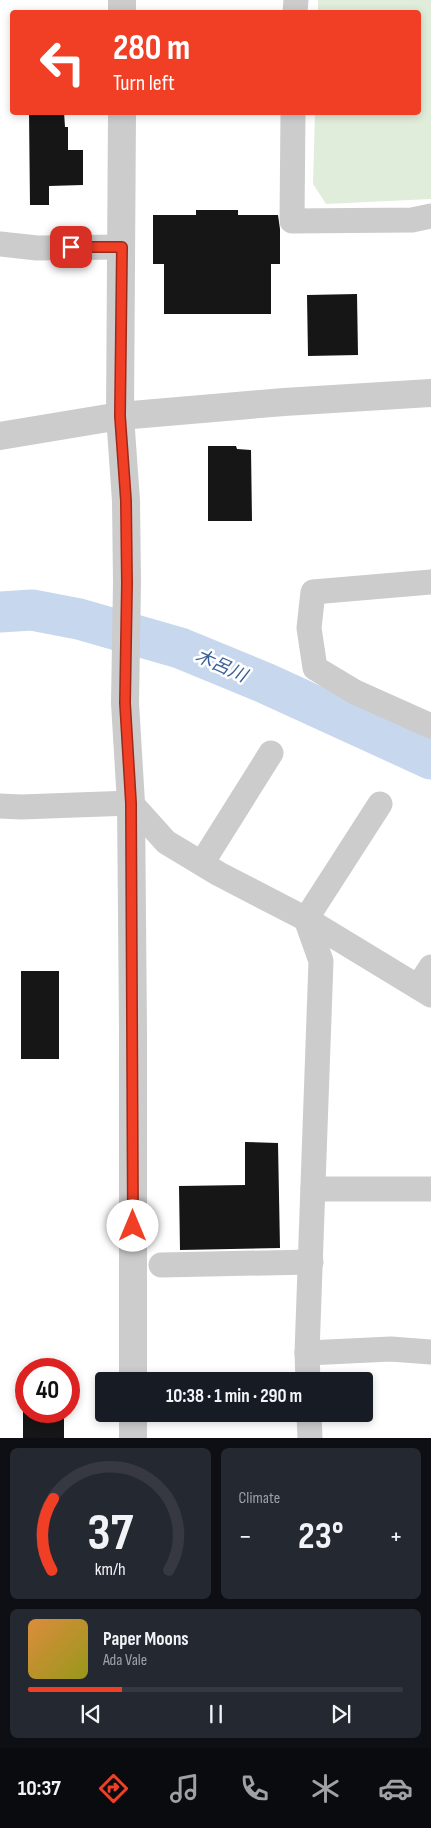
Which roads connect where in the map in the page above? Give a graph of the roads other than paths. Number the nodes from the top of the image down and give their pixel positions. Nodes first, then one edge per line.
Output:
1 (122, 115) edge
2 (294, 115) edge
3 (431, 216) edge
4 (0, 244) edge
5 (122, 247) junction
6 (431, 393) edge
7 (120, 416) junction
8 (0, 436) edge
9 (431, 582) edge
10 (431, 726) edge
11 (271, 753) dead end
12 (131, 803) junction
13 (380, 804) dead end
14 (0, 806) edge
15 (202, 863) junction
16 (306, 919) junction
17 (427, 983) edge
18 (313, 1189) junction
19 (431, 1189) edge
20 (311, 1262) junction
21 (161, 1265) dead end
22 (431, 1352) edge
23 (307, 1353) junction
24 (133, 1372) edge
25 (308, 1372) edge
26 (133, 1422) edge
27 (309, 1422) edge
28 (134, 1438) edge
29 (310, 1438) edge

1 - 5 street
2 - 3 street
4 - 5 street
5 - 7 street
6 - 7 street
7 - 8 street
7 - 12 street
9 - 10 street
11 - 15 street
12 - 14 street
12 - 15 street
12 - 24 street
13 - 16 street
15 - 16 street
16 - 17 street
16 - 18 street
18 - 19 street
18 - 20 street
20 - 21 street
20 - 23 street
22 - 23 street
23 - 25 street
26 - 28 street
27 - 29 street

